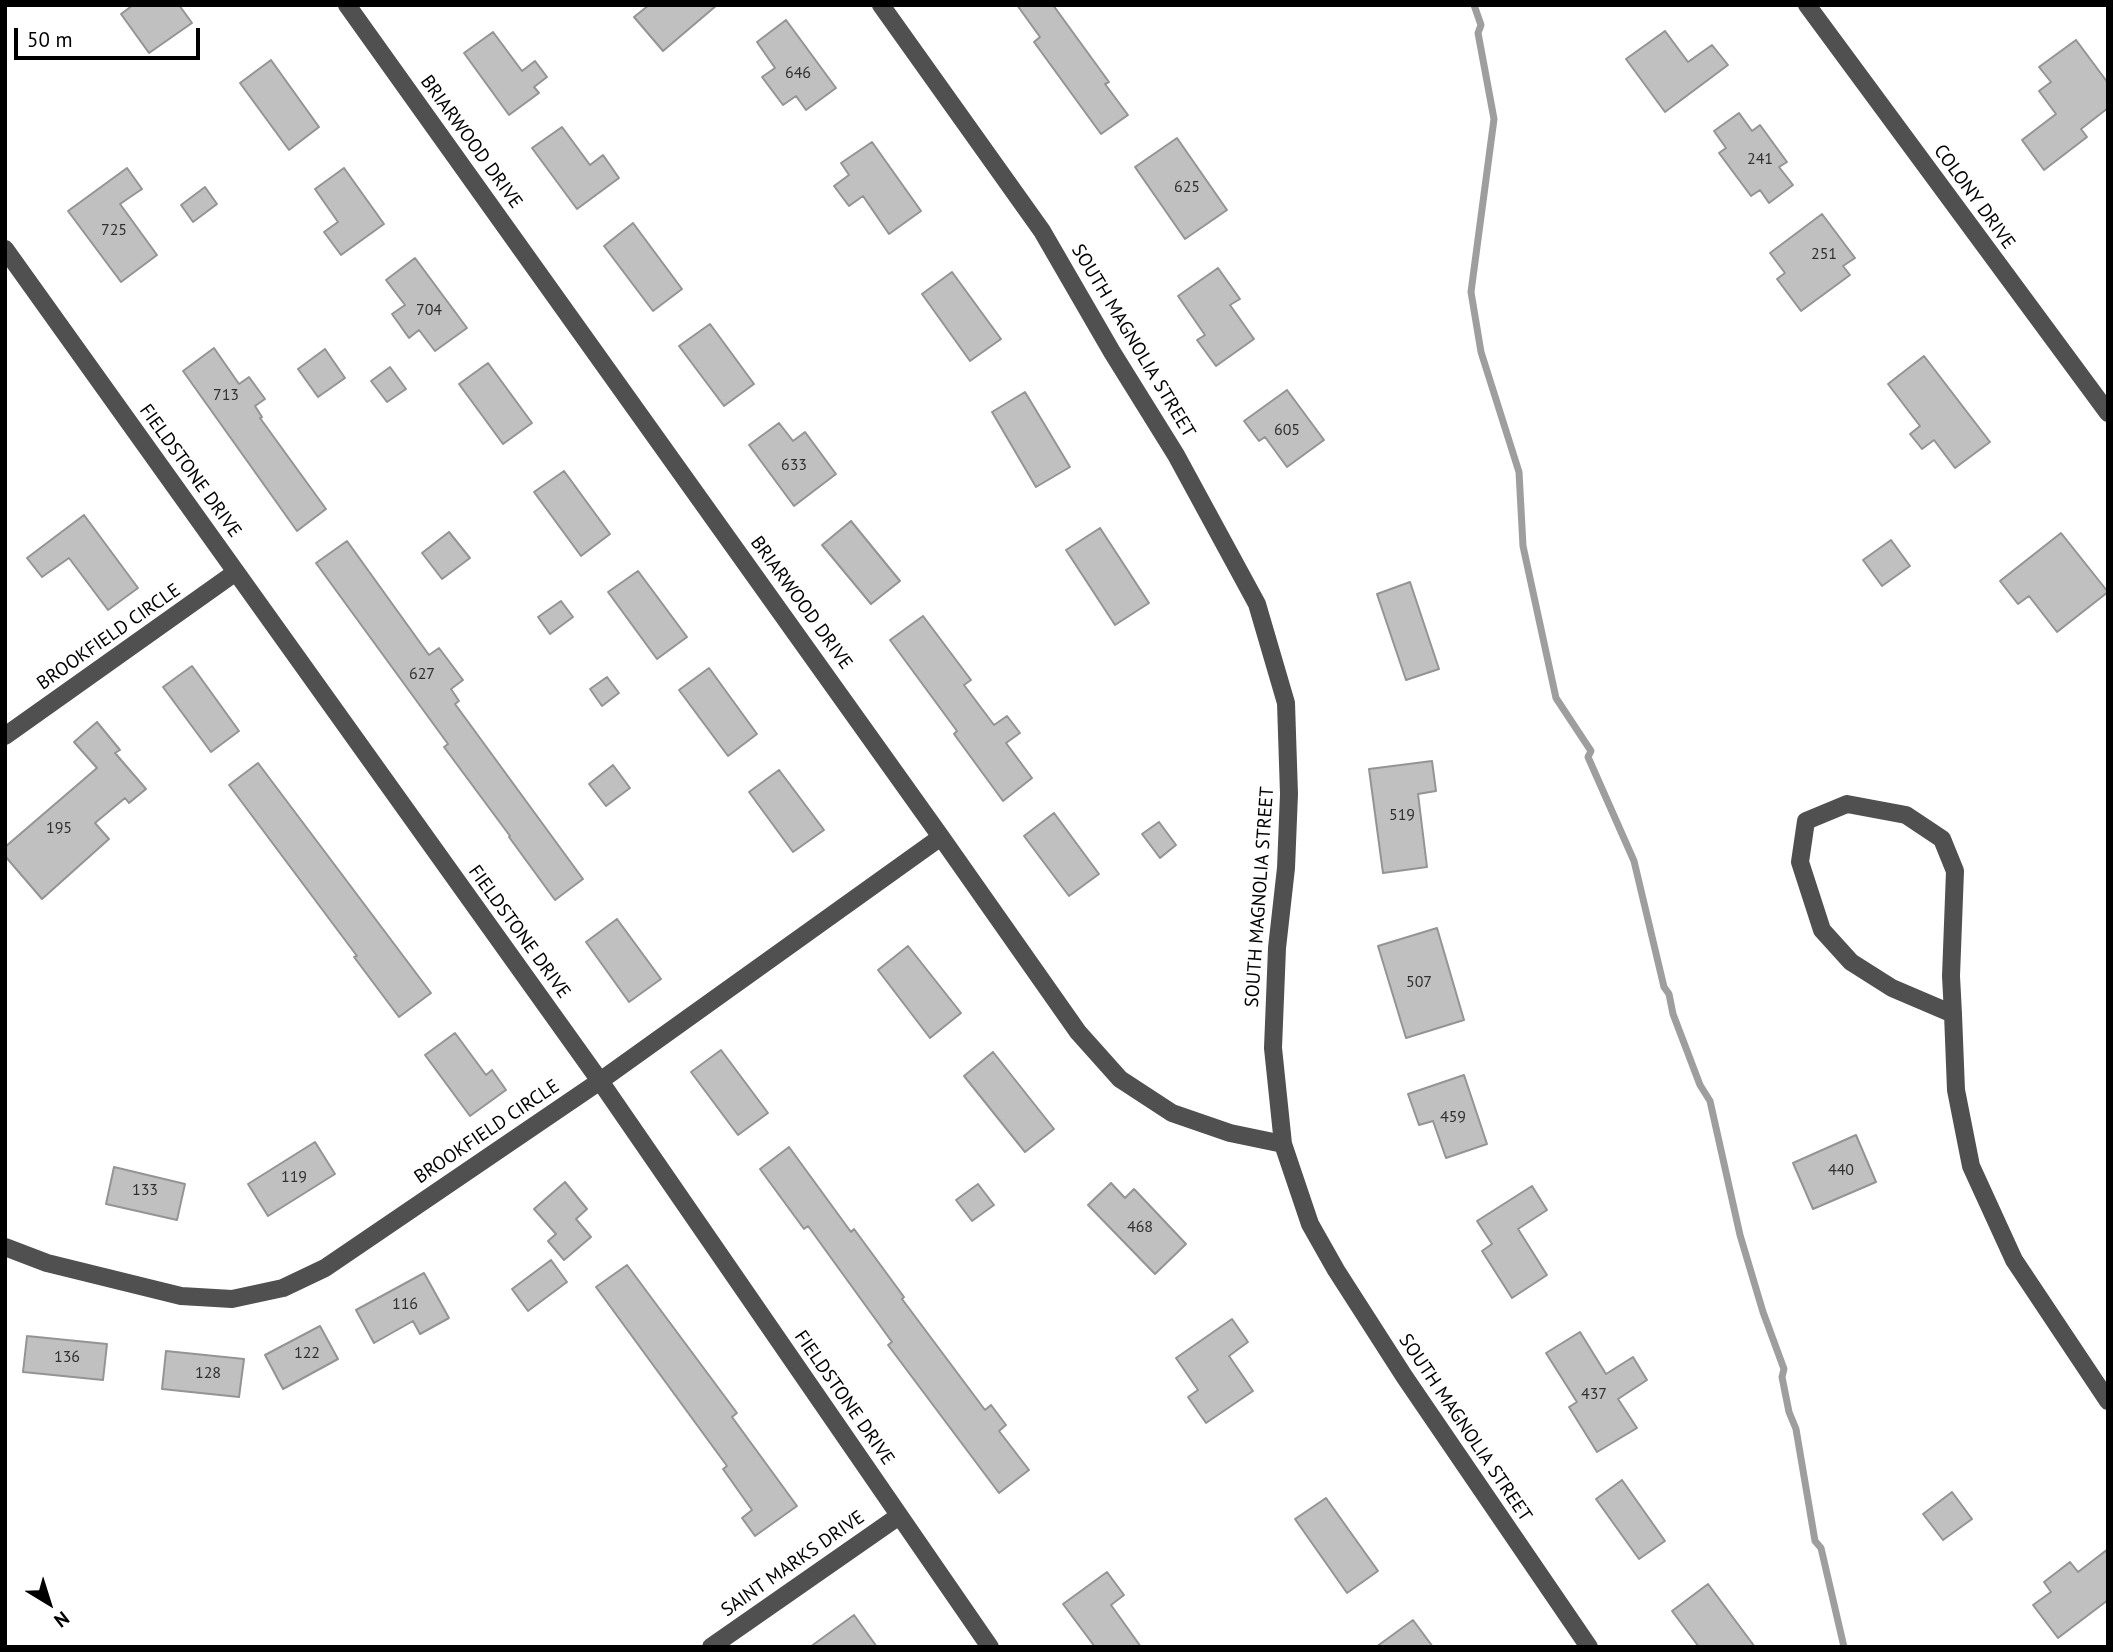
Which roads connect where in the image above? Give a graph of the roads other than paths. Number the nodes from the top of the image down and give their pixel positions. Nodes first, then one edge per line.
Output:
1 (347, 5) edge
2 (881, 5) edge
3 (1807, 5) edge
4 (5, 249) edge
5 (2108, 413) edge
6 (236, 572) junction
7 (5, 736) edge
8 (941, 837) junction
9 (1952, 1014) junction
10 (600, 1082) junction
11 (1283, 1144) junction
12 (5, 1247) edge
13 (2108, 1401) edge
14 (899, 1516) junction
15 (711, 1647) edge
16 (990, 1647) edge
17 (1589, 1647) edge

1 - 8 street, BRIARWOOD DRIVE
2 - 11 street, SOUTH MAGNOLIA STREET
3 - 5 street, COLONY DRIVE
4 - 6 street, FIELDSTONE DRIVE
6 - 7 street, BROOKFIELD CIRCLE
6 - 10 street, FIELDSTONE DRIVE
8 - 10 street, BROOKFIELD CIRCLE
8 - 11 street, BRIARWOOD DRIVE
9 - 9 street
9 - 13 street
10 - 12 street, BROOKFIELD CIRCLE
10 - 14 street, FIELDSTONE DRIVE
11 - 17 street, SOUTH MAGNOLIA STREET
14 - 15 street, SAINT MARKS DRIVE
14 - 16 street, FIELDSTONE DRIVE

